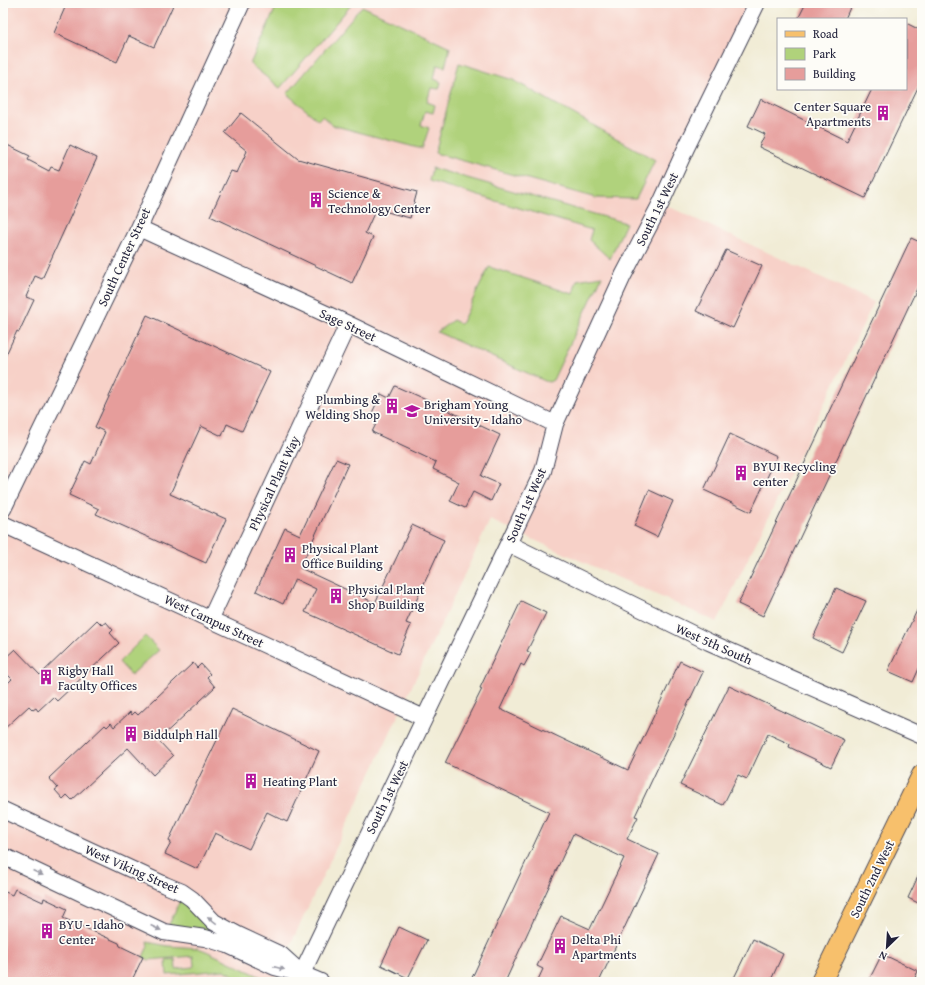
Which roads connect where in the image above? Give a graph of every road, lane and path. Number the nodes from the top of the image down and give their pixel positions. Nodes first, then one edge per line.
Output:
1 (242, 3) edge
2 (757, 3) edge
3 (139, 228) junction
4 (348, 324) junction
5 (555, 424) junction
6 (3, 509) edge
7 (3, 524) edge
8 (509, 544) junction
9 (210, 620) junction
10 (424, 718) junction
11 (922, 736) edge
12 (922, 775) edge
13 (3, 810) edge
14 (3, 856) edge
15 (300, 978) edge
16 (321, 982) edge
17 (821, 982) edge

1 - 3 street, South Center Street
2 - 5 street, South 1st West
3 - 4 street, Sage Street
3 - 6 street, South Center Street
4 - 5 street, Sage Street
4 - 9 street, Physical Plant Way
5 - 8 street, South 1st West
7 - 9 street, West Campus Street
8 - 10 street, South 1st West
8 - 11 street, West 5th South
9 - 10 street, West Campus Street
10 - 15 street, South 1st West
12 - 17 main road, South 2nd West
15 -> 13 street, West Viking Street
14 -> 15 street
15 - 16 street

